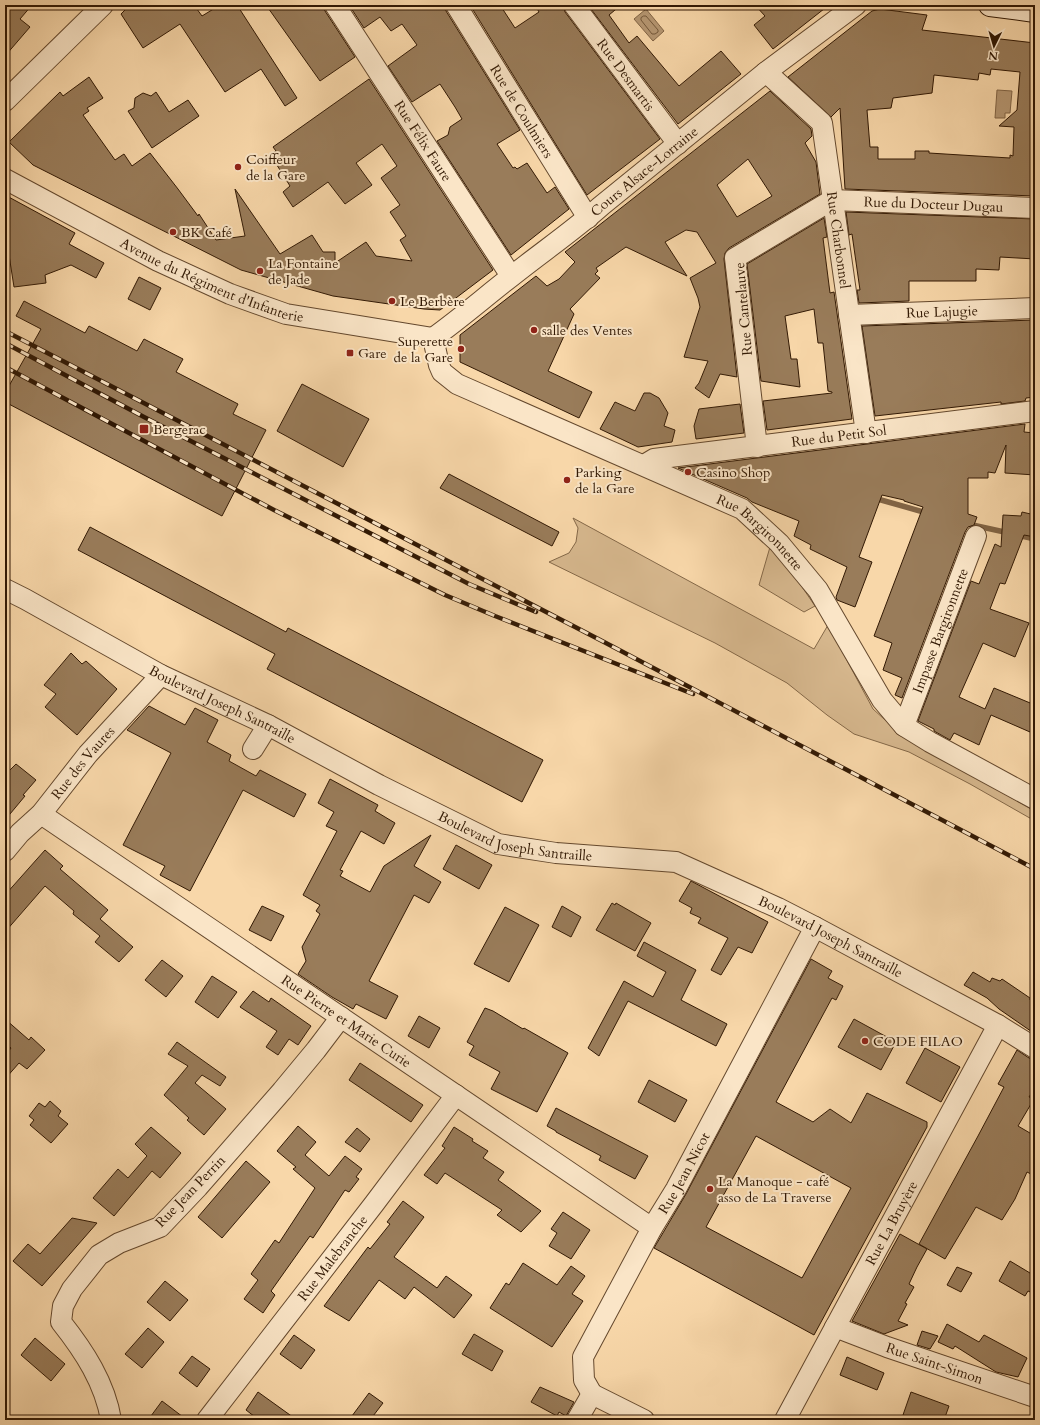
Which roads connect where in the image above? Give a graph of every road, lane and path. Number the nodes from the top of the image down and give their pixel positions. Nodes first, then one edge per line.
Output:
1 (103, 5) edge
2 (335, 5) edge
3 (456, 5) edge
4 (574, 5) edge
5 (856, 5) edge
6 (990, 5) edge
7 (1035, 11) edge
8 (766, 72) junction
9 (5, 101) edge
10 (678, 144) junction
11 (5, 179) edge
12 (832, 200) junction
13 (1035, 208) edge
14 (588, 218) junction
15 (512, 276) junction
16 (1035, 308) edge
17 (849, 315) junction
18 (433, 338) junction
19 (1035, 411) edge
20 (866, 433) junction
21 (757, 447) junction
22 (644, 465) junction
23 (976, 536) dead end
24 (5, 589) edge
25 (161, 675) junction
26 (268, 725) junction
27 (904, 726) junction
28 (253, 749) dead end
29 (1035, 799) edge
30 (41, 814) junction
31 (5, 851) edge
32 (815, 927) junction
33 (341, 1017) junction
34 (998, 1025) junction
35 (1035, 1048) edge
36 (456, 1095) junction
37 (652, 1228) junction
38 (835, 1327) junction
39 (592, 1394) junction
40 (1035, 1397) edge
41 (111, 1420) edge
42 (207, 1420) edge
43 (577, 1420) edge
44 (644, 1420) edge
45 (785, 1420) edge

1 - 9 street
2 - 15 street, Rue Félix Faure
3 - 14 street, Rue de Coulmiers
4 - 10 street, Rue Desmartis
5 - 8 street, Cours Alsace-Lorraine
6 - 7 main road
8 - 10 street, Cours Alsace-Lorraine
8 - 12 street, Rue Charbonnel
10 - 14 street, Cours Alsace-Lorraine
11 - 18 street, Avenue du Régiment d'Infanterie
12 - 13 street, Rue du Docteur Dugau
12 - 17 street, Rue Charbonnel
12 - 21 street, Rue Cantelauve
14 - 15 street, Cours Alsace-Lorraine
15 - 18 street, Cours Alsace-Lorraine
16 - 17 street, Rue Lajugie
17 - 20 street, Rue Charbonnel
18 - 22 street, Rue Bargironnette
19 - 20 street, Rue du Petit Sol
20 - 21 street, Rue du Petit Sol
21 - 22 street, Rue du Petit Sol
22 - 27 street, Rue Bargironnette
23 - 27 street, Impasse Bargironnette
24 - 25 street, Boulevard Joseph Santraille
25 - 26 street, Boulevard Joseph Santraille
25 - 30 street, Rue des Vaures
26 - 28 street
26 - 32 street, Boulevard Joseph Santraille
27 - 29 street, Rue Bargironnette
30 - 31 street, Rue des Vaures
30 - 33 street, Rue Pierre et Marie Curie
32 - 34 street, Boulevard Joseph Santraille
32 - 37 street, Rue Jean Nicot
33 - 36 street, Rue Pierre et Marie Curie
33 - 41 street, Rue Jean Perrin
34 - 35 street, Boulevard Joseph Santraille
34 - 38 street, Rue La Bruyère
36 - 37 street, Rue Pierre et Marie Curie
36 - 42 street, Rue Malebranche
37 - 39 street, Rue Jean Nicot
38 - 40 street, Rue Saint-Simon
38 - 45 street, Rue La Bruyère
39 - 43 street
39 - 44 street

